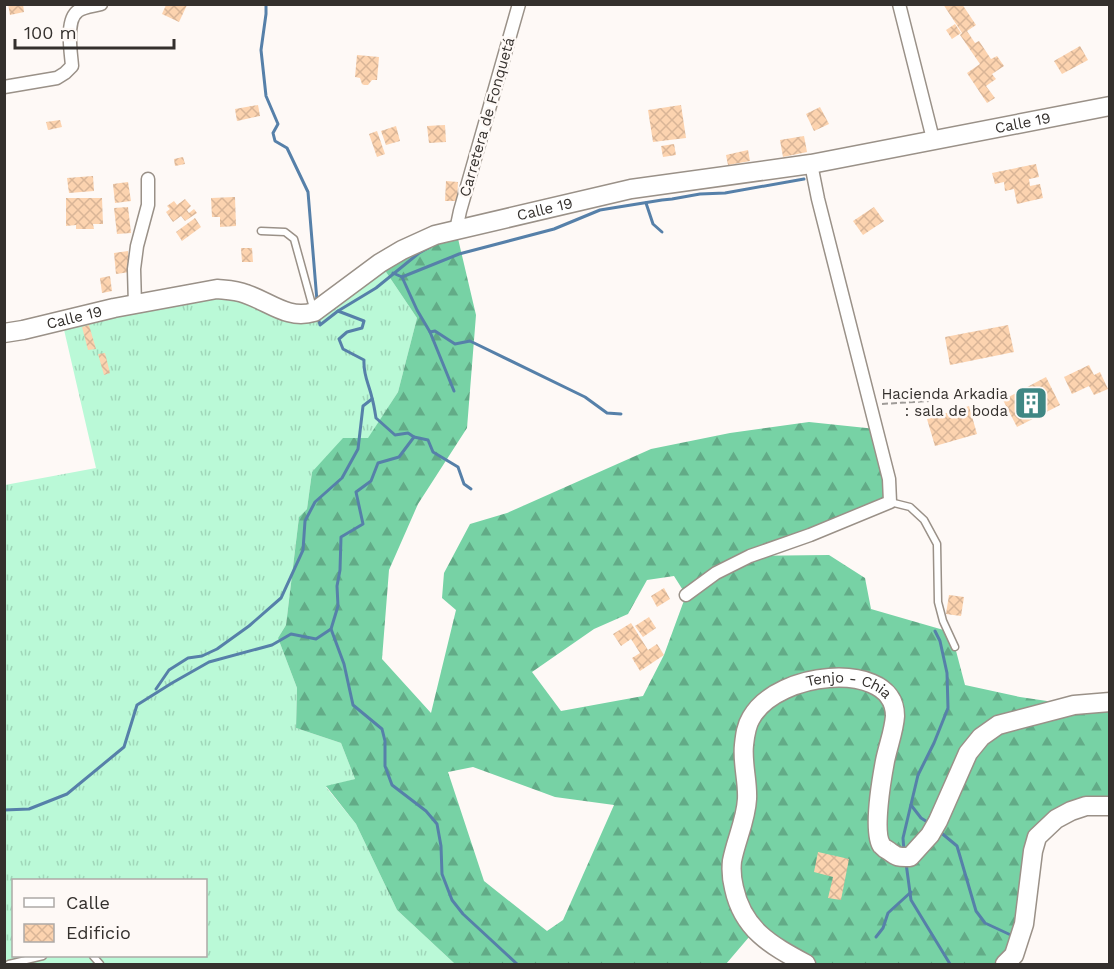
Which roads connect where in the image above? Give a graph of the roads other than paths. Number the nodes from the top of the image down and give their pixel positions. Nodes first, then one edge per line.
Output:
1 (100, 4) edge
2 (519, 4) edge
3 (899, 4) edge
4 (4, 87) edge
5 (1110, 106) edge
6 (933, 139) junction
7 (811, 164) junction
8 (148, 179) dead end
9 (456, 230) junction
10 (261, 231) dead end
11 (135, 305) junction
12 (314, 312) junction
13 (4, 333) edge
14 (890, 502) junction
15 (686, 595) dead end
16 (955, 647) dead end
17 (1110, 702) edge
18 (1110, 806) edge
19 (39, 957) edge
20 (9, 964) edge
21 (806, 964) edge
22 (1005, 964) edge

1 - 4 street
2 - 9 street, Carretera de Fonquetá
3 - 6 street
5 - 6 street, Calle 19
6 - 7 street, Calle 19
7 - 9 street, Calle 19
7 - 14 street
8 - 11 street
9 - 12 street, Calle 19
10 - 12 lane
11 - 12 street, Calle 19
11 - 13 street, Calle 19
14 - 15 street
14 - 16 lane
17 - 21 street, Tenjo - Chia
18 - 22 street
19 - 20 lane

